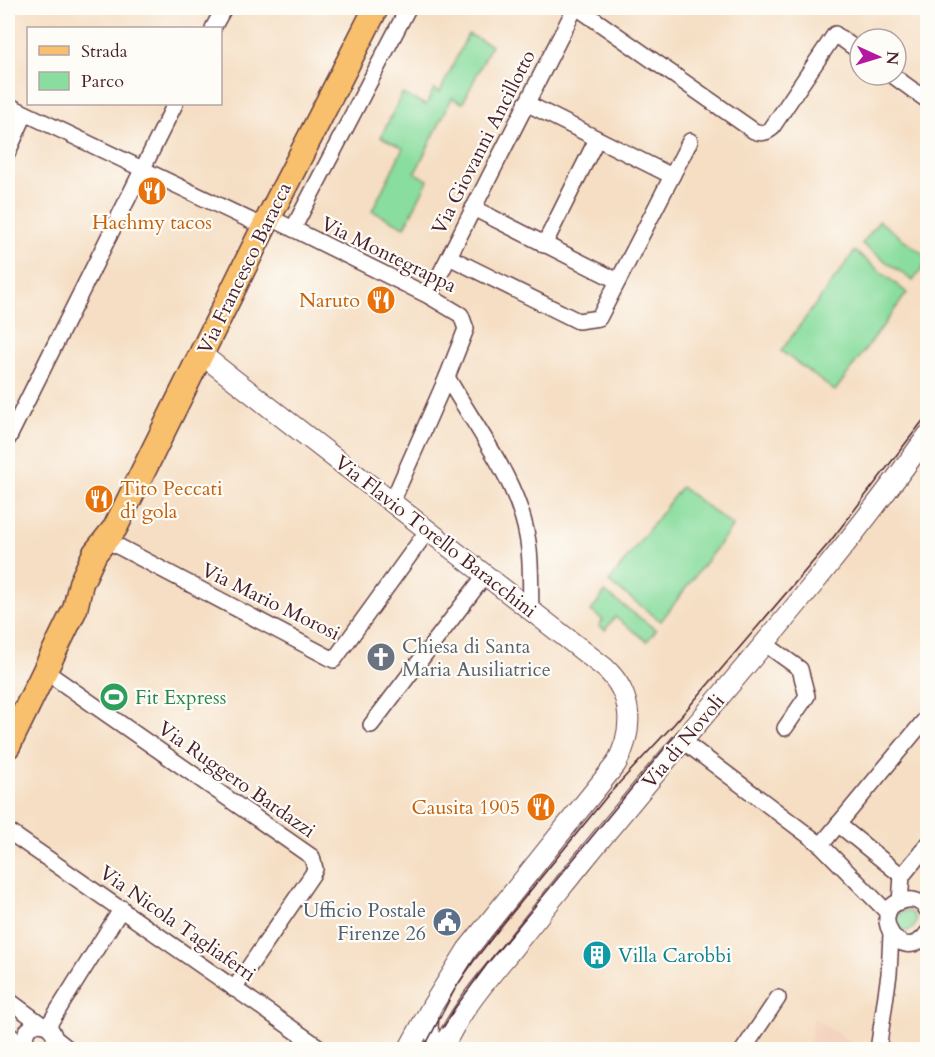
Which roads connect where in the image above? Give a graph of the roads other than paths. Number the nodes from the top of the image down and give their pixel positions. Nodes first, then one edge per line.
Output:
1 (224, 8) edge
2 (376, 8) edge
3 (408, 8) edge
4 (577, 8) edge
5 (214, 27) edge
6 (848, 43) edge
7 (908, 87) edge
8 (927, 101) edge
9 (526, 103) junction
10 (8, 105) edge
11 (174, 105) edge
12 (25, 114) junction
13 (597, 139) junction
14 (690, 141) dead end
15 (8, 152) edge
16 (141, 169) junction
17 (672, 176) junction
18 (473, 208) junction
19 (266, 222) junction
20 (293, 229) junction
21 (544, 245) junction
22 (449, 257) junction
23 (618, 281) junction
24 (429, 296) junction
25 (201, 354) junction
26 (447, 377) junction
27 (927, 435) edge
28 (8, 439) edge
29 (392, 502) junction
30 (428, 530) junction
31 (113, 536) junction
32 (486, 574) junction
33 (531, 610) junction
34 (764, 643) junction
35 (45, 671) junction
36 (927, 716) edge
37 (371, 725) dead end
38 (785, 728) dead end
39 (684, 741) junction
40 (626, 744) joint
41 (8, 746) edge
42 (838, 824) junction
43 (8, 831) edge
44 (927, 844) edge
45 (822, 845) junction
46 (902, 876) junction
47 (900, 902) junction
48 (122, 908) junction
49 (927, 910) edge
50 (888, 914) junction
51 (927, 932) edge
52 (891, 934) junction
53 (912, 943) junction
54 (889, 975) junction
55 (234, 990) junction
56 (778, 998) dead end
57 (8, 1006) edge
58 (432, 1006) junction
59 (8, 1034) edge
60 (49, 1034) edge
61 (28, 1049) edge
62 (70, 1050) edge
63 (323, 1050) edge
64 (408, 1050) edge
65 (440, 1050) edge
66 (743, 1050) edge
67 (878, 1050) edge

1 - 5 street
2 - 19 main road, Via Francesco Baracca
3 - 20 street, Via Francesco Baracca
4 - 6 street
4 - 9 street, Via Giovanni Ancillotto
7 - 8 street
9 - 13 street
9 - 18 street, Via Giovanni Ancillotto
10 - 12 street, Via Montegrappa
11 - 16 street
12 - 15 street
12 - 16 street, Via Montegrappa
13 - 17 street
13 - 21 street
14 - 17 street
16 - 19 street, Via Montegrappa
16 - 28 street
17 - 23 street
18 - 21 street
18 - 22 street, Via Giovanni Ancillotto
19 - 20 street, Via Montegrappa
19 - 25 main road, Via Francesco Baracca
20 - 24 street, Via Montegrappa
21 - 23 street
22 - 23 street
22 - 24 street, Via Giovanni Ancillotto
24 - 26 street, Via Montegrappa
25 - 29 street, Via Flavio Torello Baracchini
25 - 31 main road, Via Francesco Baracca
26 - 29 street
26 - 33 street
27 - 34 street, Via di Novoli
29 - 30 street, Via Flavio Torello Baracchini
30 - 31 street, Via Mario Morosi
30 - 32 street, Via Flavio Torello Baracchini
31 - 35 main road, Via Francesco Baracca
32 - 33 street, Via Flavio Torello Baracchini
32 - 37 street
33 - 40 street, Via Flavio Torello Baracchini
34 - 38 street
34 - 39 street, Via di Novoli
35 - 41 main road, Via Francesco Baracca
35 - 55 street, Via Ruggero Bardazzi
36 - 42 street
39 - 45 street
39 - 65 street, Via di Novoli
40 - 58 street, Via di Novoli
42 - 45 street
42 - 46 street
43 - 48 street, Via Nicola Tagliaferri
44 - 46 street
45 - 50 street
46 - 47 street
47 - 49 street
47 - 50 street
48 - 55 street, Via Nicola Tagliaferri
48 - 60 street
50 - 52 street
51 - 53 street
52 - 53 street
52 - 54 street
53 - 54 street
54 - 67 street
55 - 63 street, Via Nicola Tagliaferri
56 - 66 street
57 - 60 street
58 - 64 street, Via di Novoli
58 - 65 street, Via di Novoli
59 - 61 street
60 - 61 street
60 - 62 street

